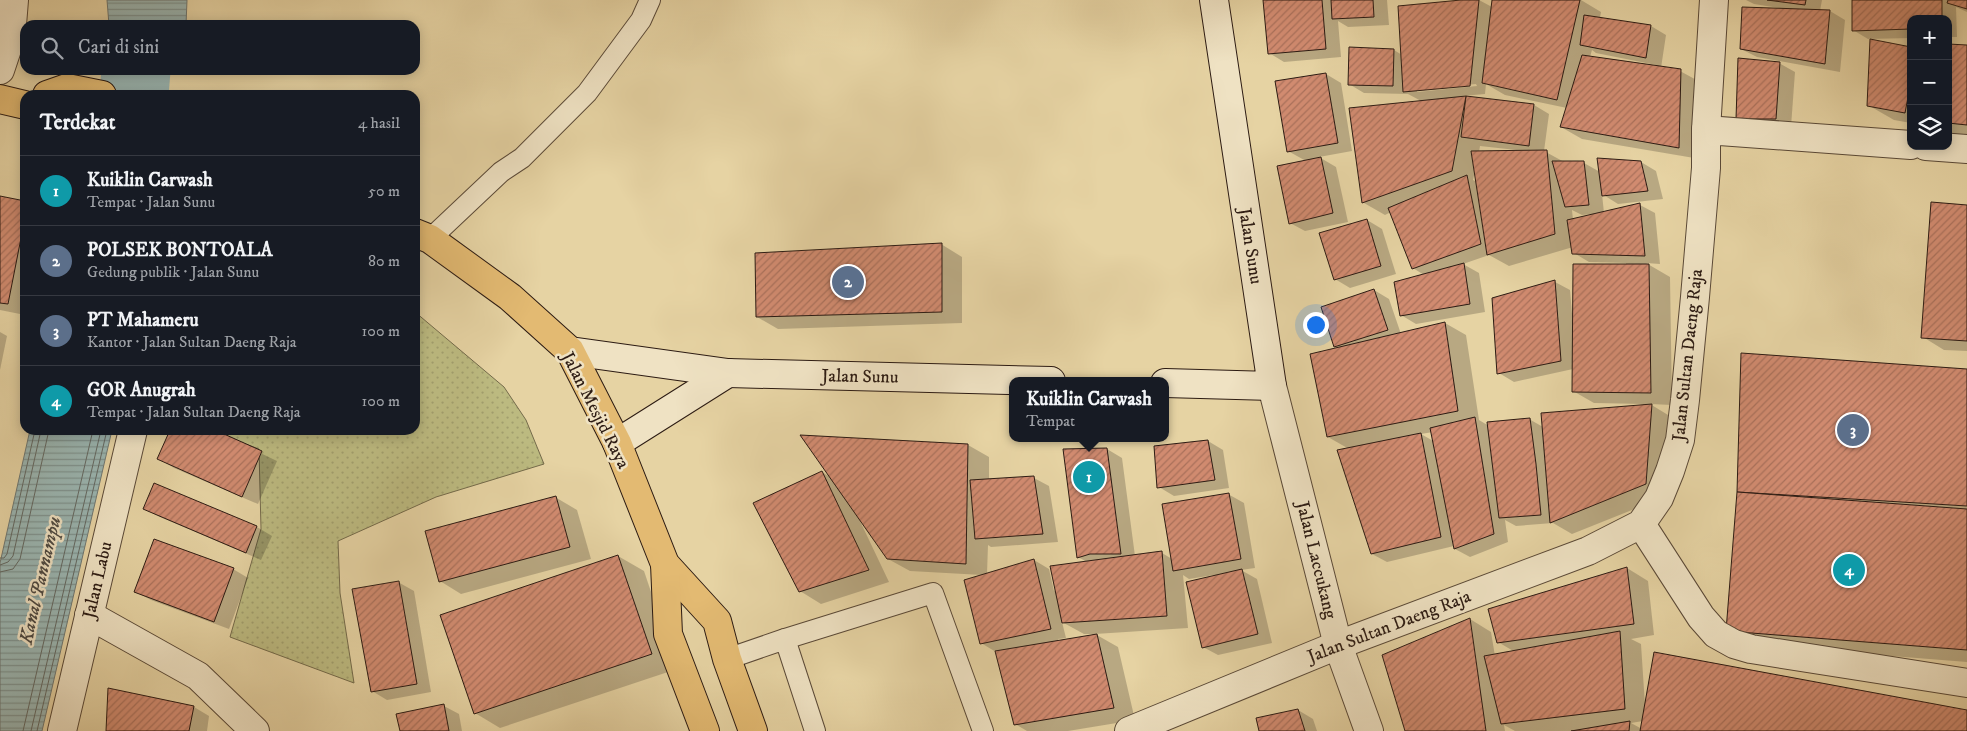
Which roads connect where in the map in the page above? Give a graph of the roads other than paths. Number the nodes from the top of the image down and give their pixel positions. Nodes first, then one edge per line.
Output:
1 (14, 0) edge
2 (650, 0) edge
3 (1214, 0) edge
4 (1714, 0) edge
5 (0, 70) edge
6 (61, 90) edge
7 (79, 90) edge
8 (1706, 130) junction
9 (1907, 145) edge
10 (1952, 148) edge
11 (1967, 149) edge
12 (423, 236) edge
13 (570, 351) junction
14 (728, 373) junction
15 (1009, 380) edge
16 (1169, 383) edge
17 (1272, 386) junction
18 (132, 435) edge
19 (617, 443) junction
20 (1640, 524) junction
21 (665, 564) junction
22 (89, 615) junction
23 (785, 639) junction
24 (1338, 645) junction
25 (727, 659) junction
26 (1967, 683) edge
27 (62, 731) edge
28 (255, 731) edge
29 (705, 731) edge
30 (753, 731) edge
31 (816, 731) edge
32 (983, 731) edge
33 (1129, 731) edge
34 (1369, 731) edge

1 - 5 street
2 - 12 lane
3 - 17 street, Jalan Sunu
4 - 8 street, Jalan Sultan Daeng Raja
6 - 7 highway
8 - 9 street
8 - 20 street, Jalan Sultan Daeng Raja
10 - 11 street
12 - 13 highway, Jalan Mesjid Raya
13 - 14 street, Jalan Sunu
13 - 19 highway, Jalan Mesjid Raya
14 - 15 street, Jalan Sunu
14 - 19 street
16 - 17 street
17 - 24 street, Jalan Laccukang
18 - 22 street, Jalan Labu
19 - 21 highway, Jalan Mesjid Raya
20 - 24 street, Jalan Sultan Daeng Raja
20 - 26 street
21 - 25 highway, Jalan Mesjid Raya
21 - 29 highway, Jalan Mesjid Raya
22 - 27 street, Jalan Labu
22 - 28 street
23 - 25 lane
23 - 31 lane
23 - 32 lane
24 - 33 street, Jalan Sultan Daeng Raja
24 - 34 street, Jalan Laccukang
25 - 30 highway, Jalan Mesjid Raya

